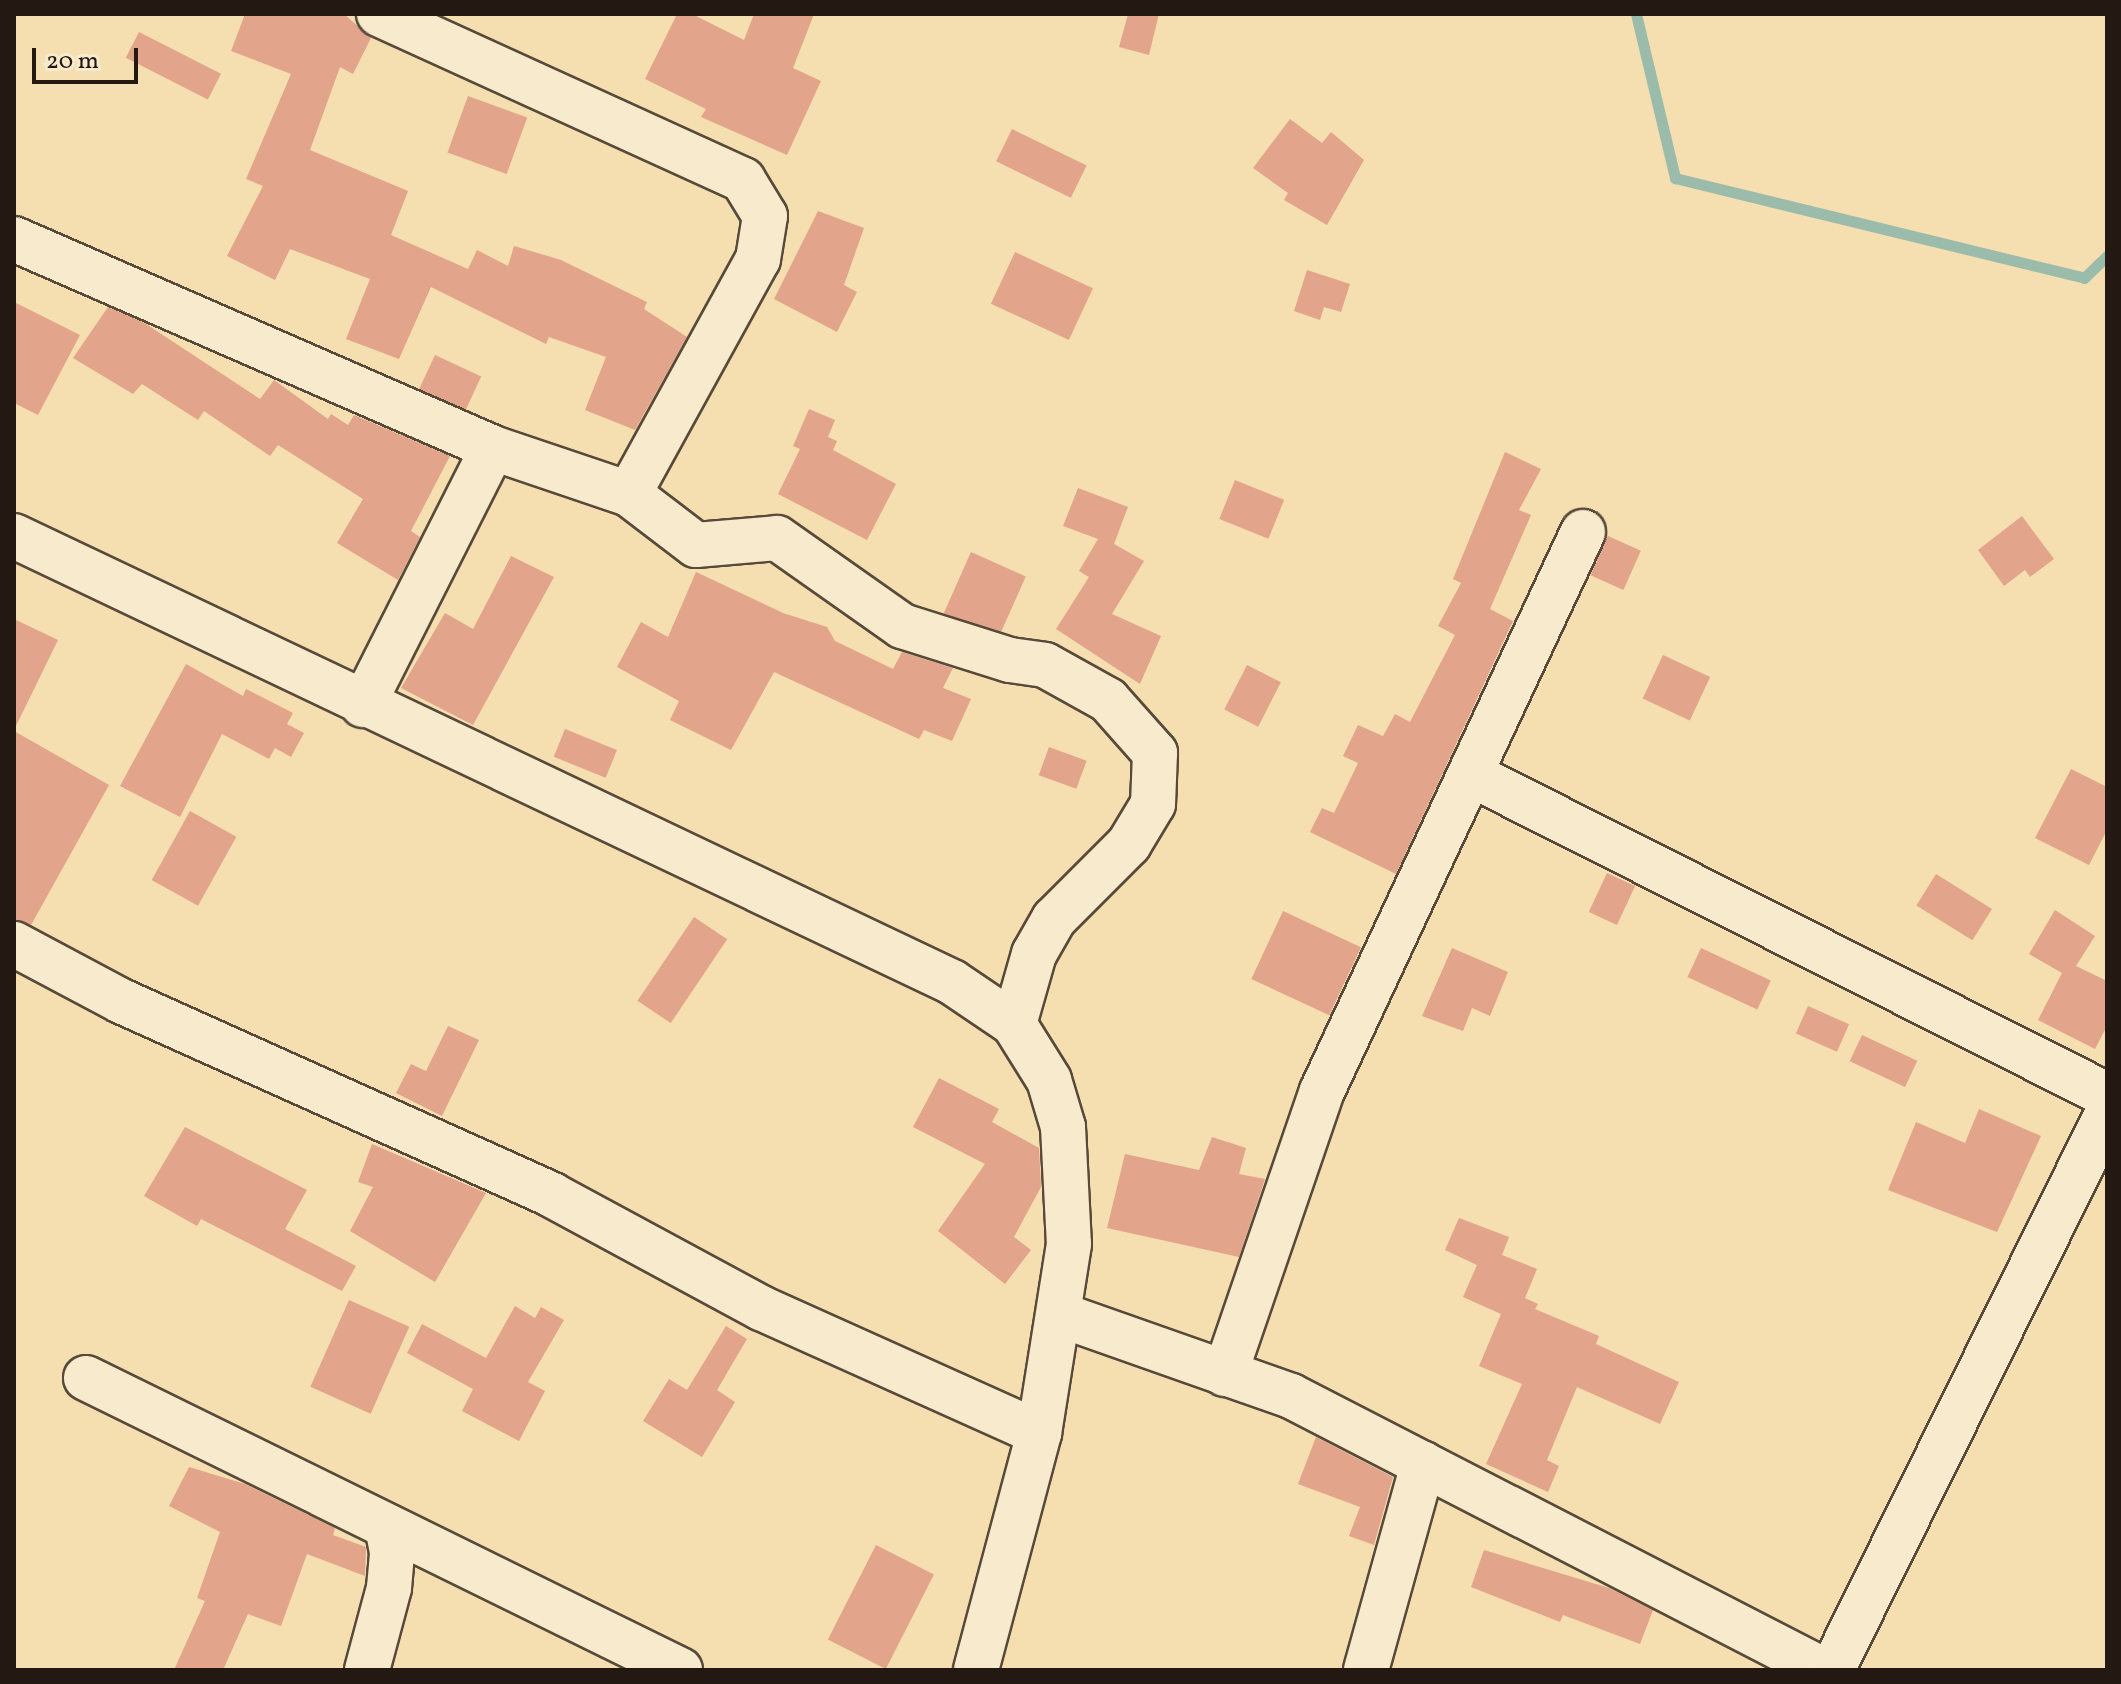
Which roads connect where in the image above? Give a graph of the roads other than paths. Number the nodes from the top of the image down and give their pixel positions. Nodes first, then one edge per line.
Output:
1 (379, 14) edge
2 (14, 239) edge
3 (493, 448) junction
4 (629, 494) junction
5 (1583, 532) dead end
6 (14, 536) edge
7 (363, 705) junction
8 (1470, 774) junction
9 (14, 944) edge
10 (1014, 1024) junction
11 (2107, 1095) edge
12 (2107, 1114) edge
13 (1061, 1315) junction
14 (1225, 1374) junction
15 (86, 1378) dead end
16 (1039, 1433) junction
17 (1423, 1464) junction
18 (387, 1526) junction
19 (367, 1670) edge
20 (680, 1670) edge
21 (976, 1670) edge
22 (1366, 1670) edge
23 (1823, 1670) edge
24 (1832, 1670) edge

1 - 4 street
2 - 3 street
3 - 4 street
3 - 7 street
4 - 10 street
5 - 8 street
6 - 7 street
7 - 10 street
8 - 11 street
8 - 14 street
9 - 16 street
10 - 13 street
12 - 24 street
13 - 14 street
13 - 16 street
14 - 17 street
15 - 18 street
16 - 21 street
17 - 22 street
17 - 23 street
18 - 19 street
18 - 20 street

